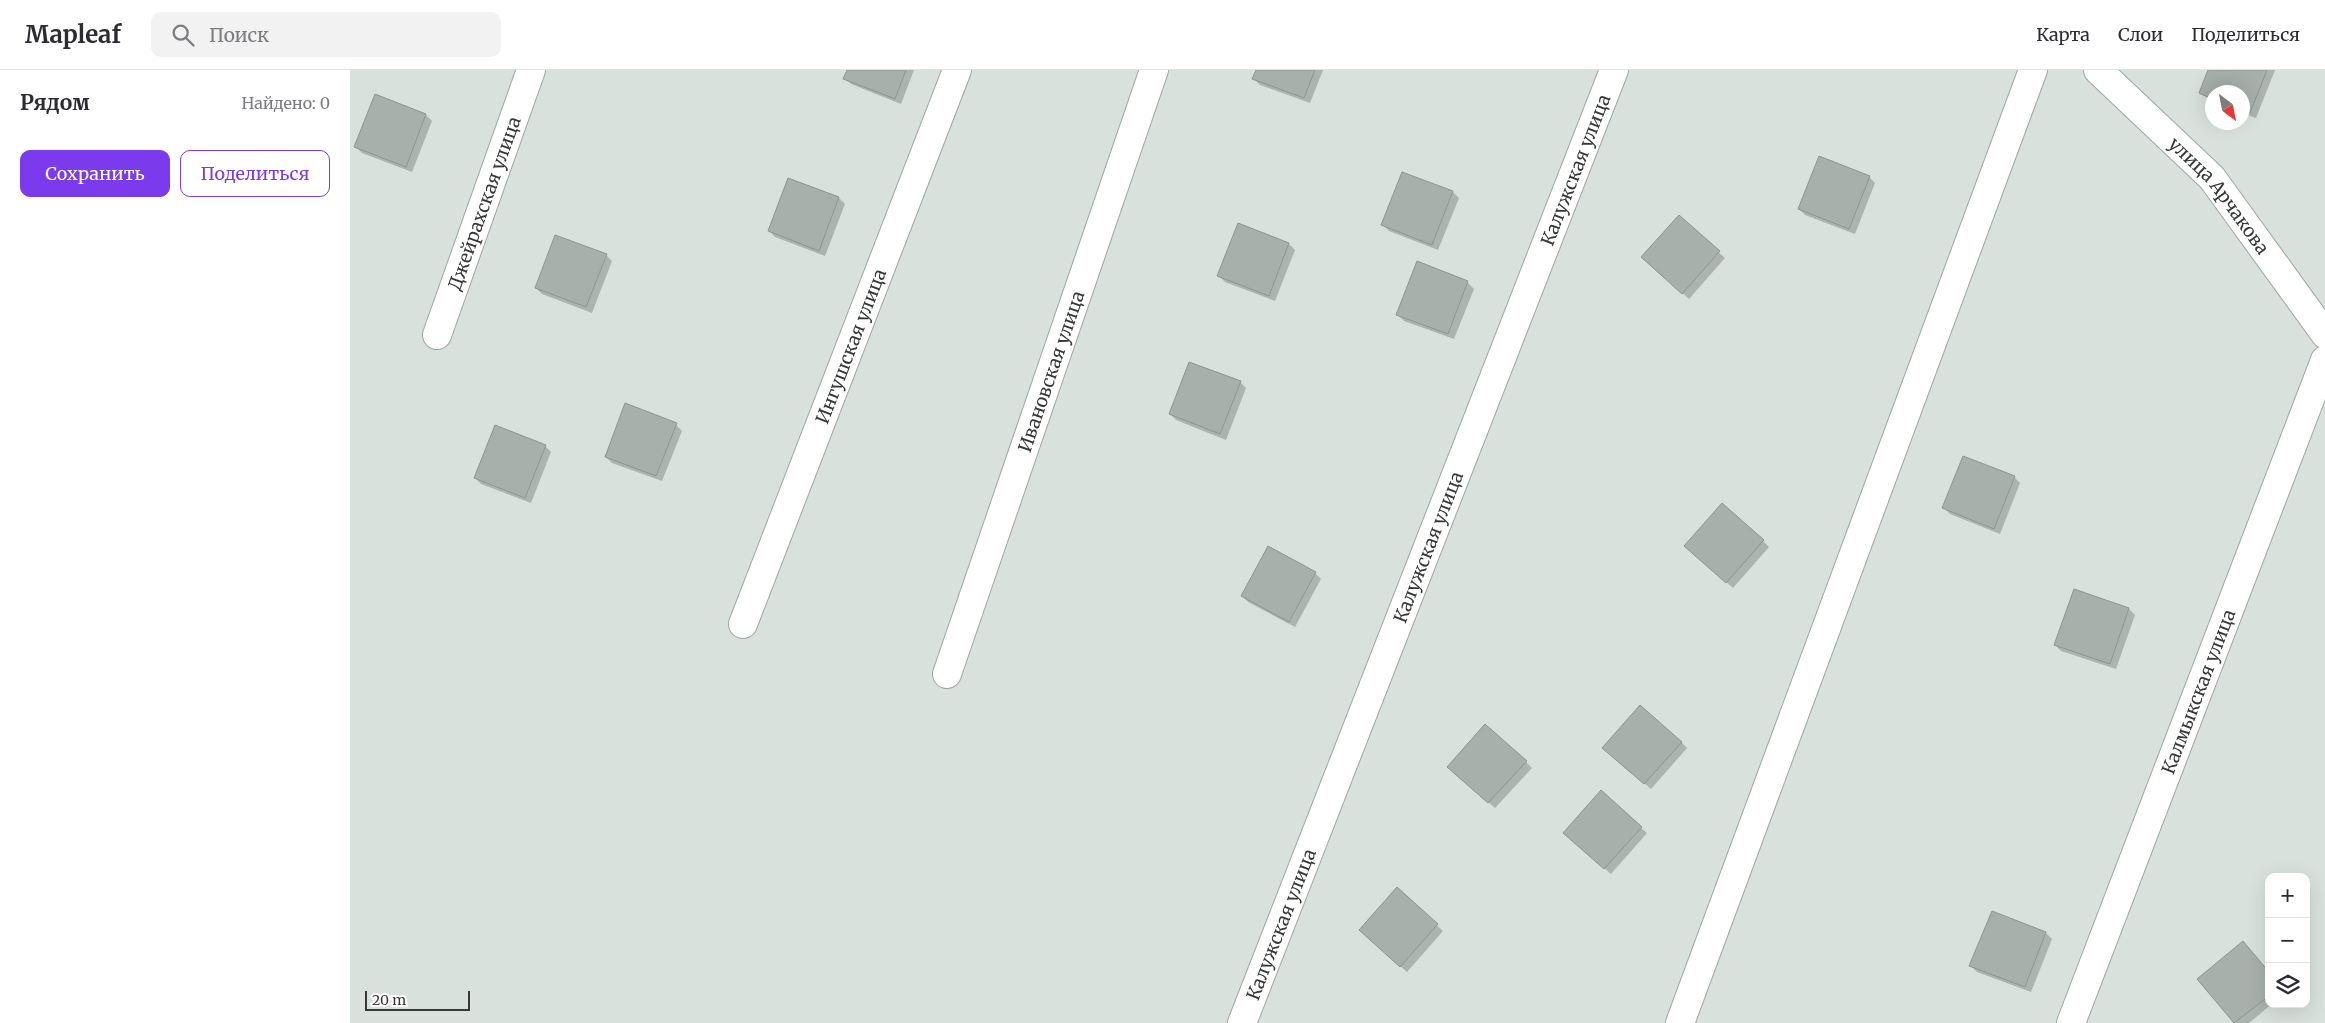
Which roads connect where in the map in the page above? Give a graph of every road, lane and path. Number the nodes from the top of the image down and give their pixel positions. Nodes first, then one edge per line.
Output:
1 (531, 70) edge
2 (957, 70) edge
3 (1154, 70) edge
4 (1614, 70) edge
5 (2034, 70) edge
6 (2098, 70) edge
7 (2325, 334) edge
8 (437, 335) dead end
9 (2325, 360) edge
10 (743, 624) dead end
11 (947, 674) dead end
12 (1242, 1023) edge
13 (1680, 1023) edge
14 (2071, 1023) edge

1 - 8 street, Джейрахская улица
2 - 10 street, Ингушская улица
3 - 11 street, Ивановская улица
4 - 12 street, Калужская улица
5 - 13 street
6 - 7 street, улица Арчакова
9 - 14 street, Калмыкская улица

